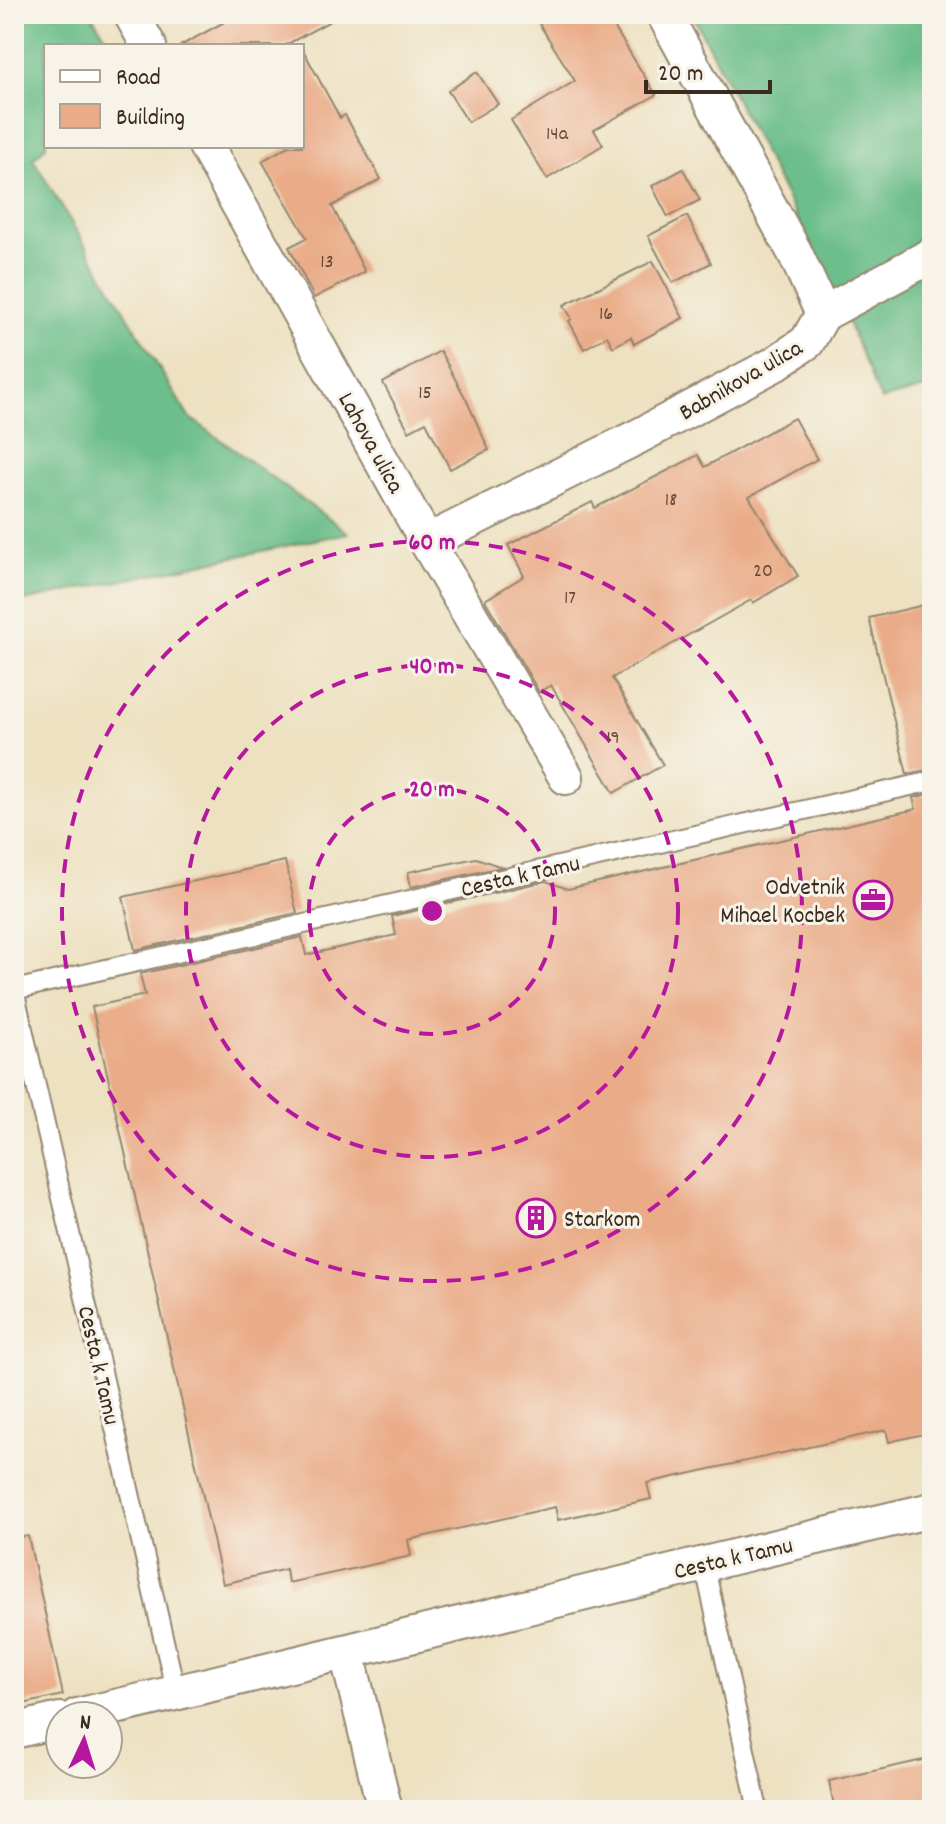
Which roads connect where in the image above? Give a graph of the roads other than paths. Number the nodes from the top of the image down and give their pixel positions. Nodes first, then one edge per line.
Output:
1 (131, 14) edge
2 (664, 14) edge
3 (148, 44) edge
4 (207, 148) edge
5 (932, 255) edge
6 (823, 314) junction
7 (427, 542) junction
8 (566, 777) dead end
9 (932, 781) edge
10 (14, 990) edge
11 (932, 1510) edge
12 (704, 1563) junction
13 (347, 1653) junction
14 (174, 1693) junction
15 (124, 1705) edge
16 (44, 1724) edge
17 (14, 1731) edge
18 (385, 1810) edge
19 (758, 1810) edge

1 - 3 street
2 - 6 street
4 - 7 street, Lahova ulica
5 - 6 street
6 - 7 street, Babnikova ulica
7 - 8 street, Lahova ulica
9 - 10 lane, Cesta k Tamu
10 - 14 lane, Cesta k Tamu
11 - 12 street, Cesta k Tamu
12 - 13 street, Cesta k Tamu
12 - 19 lane
13 - 14 street, Cesta k Tamu
13 - 18 street
14 - 15 street, Cesta k Tamu
16 - 17 street

